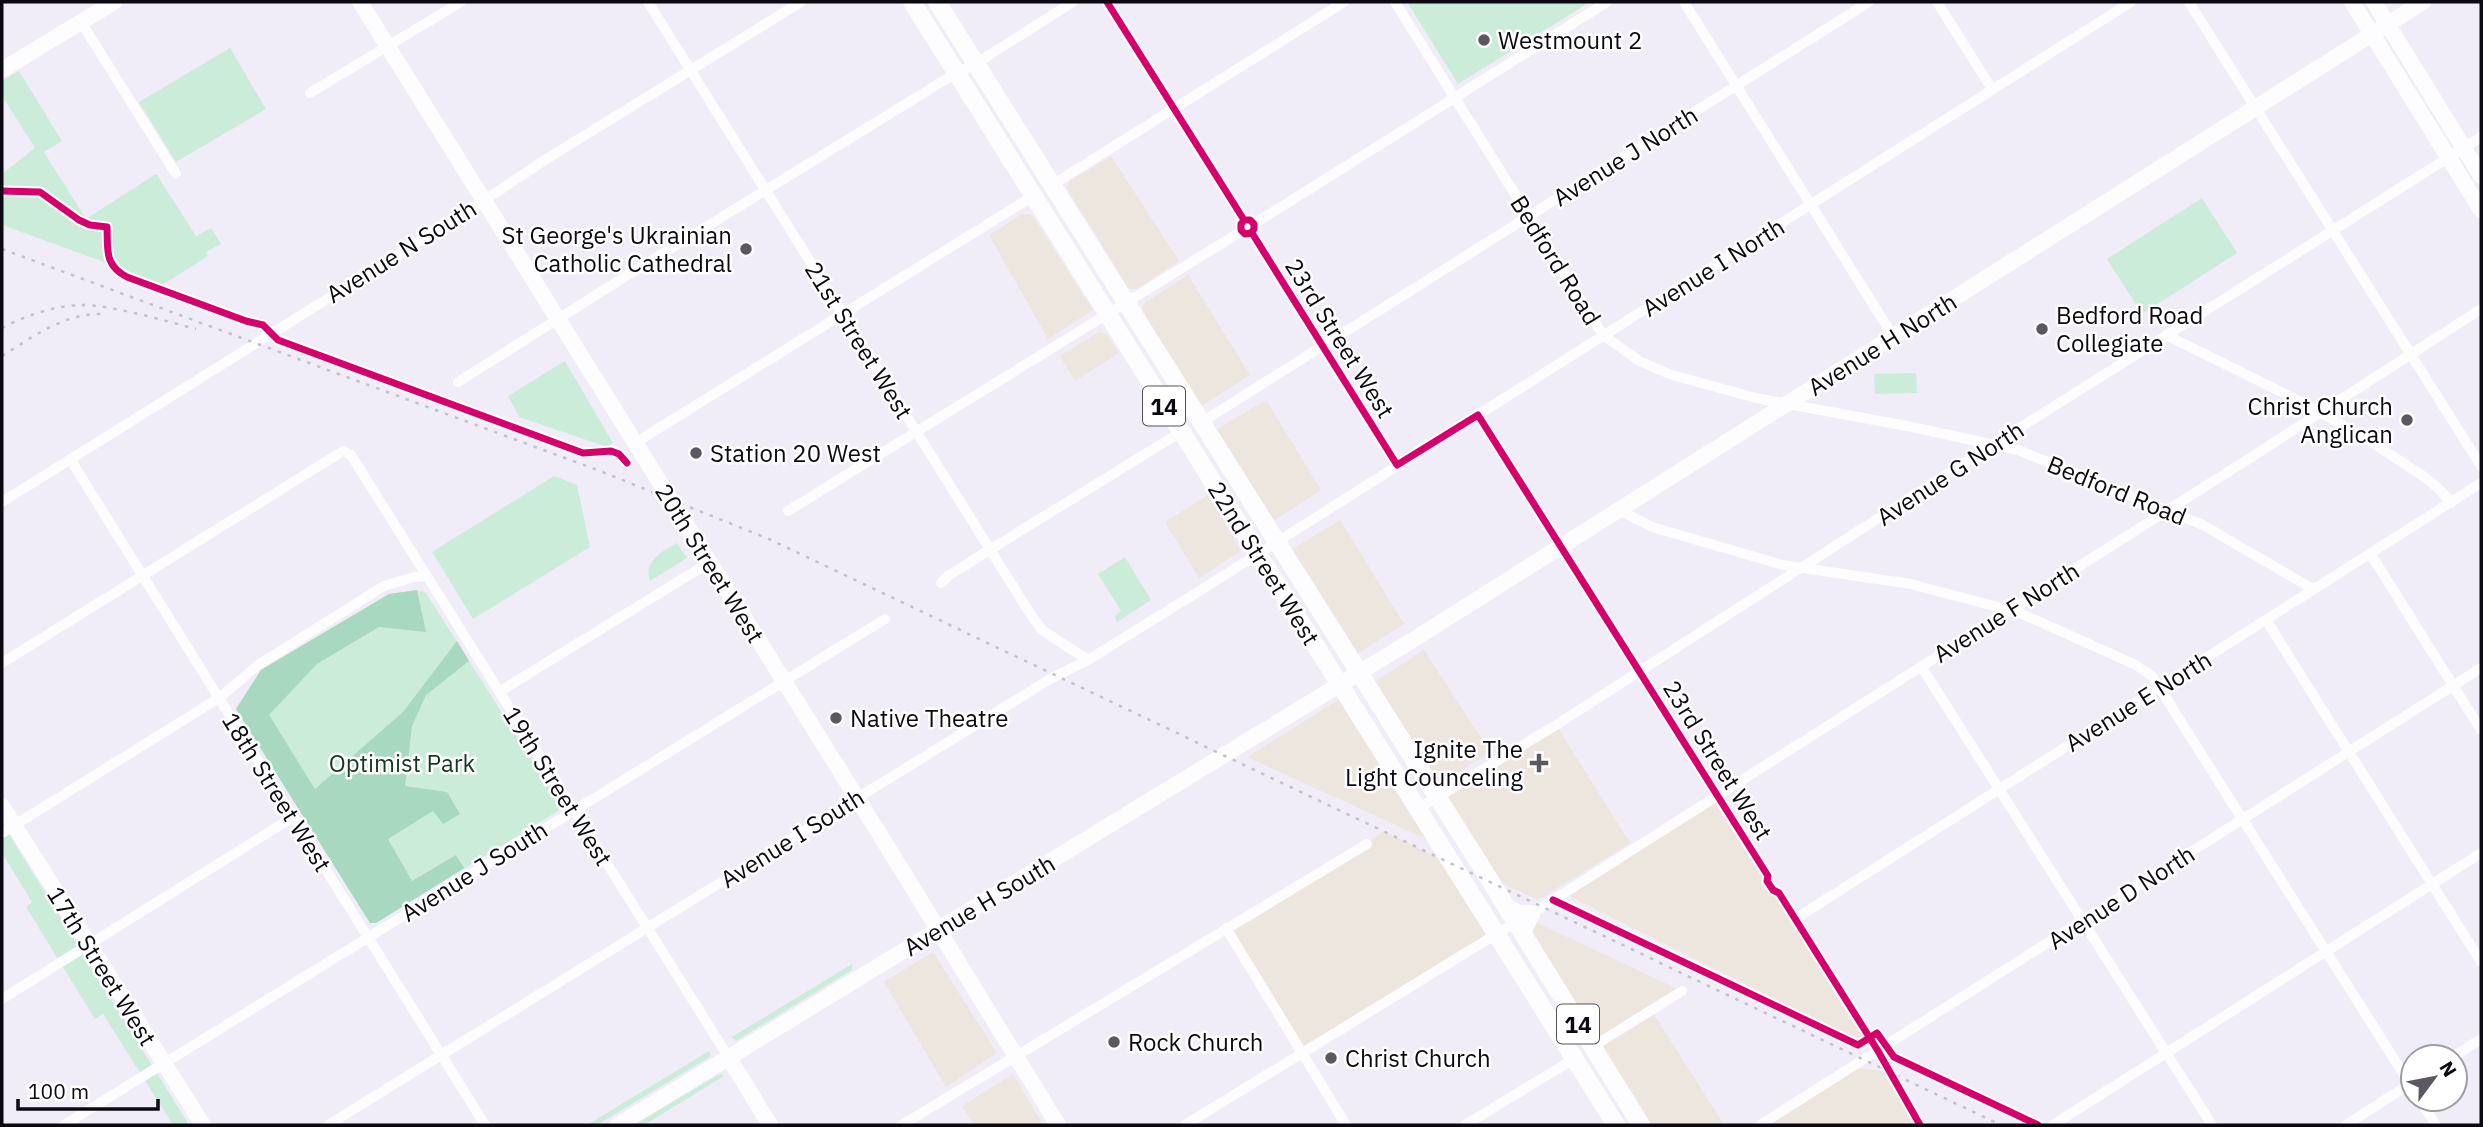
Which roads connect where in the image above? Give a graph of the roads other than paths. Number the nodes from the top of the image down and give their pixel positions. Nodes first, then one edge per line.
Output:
1 (114, 2) edge
2 (360, 2) edge
3 (461, 2) edge
4 (648, 2) edge
5 (801, 2) edge
6 (912, 2) edge
7 (937, 2) edge
8 (1073, 2) edge
9 (1107, 2) edge
10 (1344, 2) edge
11 (1395, 2) edge
12 (1607, 2) edge
13 (1685, 2) edge
14 (1869, 2) edge
15 (1937, 2) edge
16 (2131, 2) edge
17 (2189, 2) edge
18 (2352, 2) edge
19 (2374, 2) edge
20 (2423, 2) edge
21 (81, 22) junction
22 (2387, 24) junction
23 (2372, 34) junction
24 (388, 47) junction
25 (979, 61) junction
26 (4, 63) edge
27 (690, 70) junction
28 (956, 73) junction
29 (1737, 85) junction
30 (1992, 89) junction
31 (310, 93) dead end
32 (1455, 97) junction
33 (2256, 107) junction
34 (1174, 109) junction
35 (2481, 137) edge
36 (2464, 148) junction
37 (2449, 158) junction
38 (176, 174) dead end
39 (2481, 176) edge
40 (1052, 185) junction
41 (765, 190) junction
42 (1033, 196) junction
43 (483, 200) junction
44 (1812, 206) junction
45 (2481, 210) edge
46 (1529, 217) junction
47 (1248, 227) junction
48 (2333, 230) junction
49 (1126, 302) junction
50 (2481, 309) edge
51 (842, 314) junction
52 (1108, 314) junction
53 (557, 319) junction
54 (1603, 335) junction
55 (2166, 335) junction
56 (1893, 336) junction
57 (1323, 347) junction
58 (2411, 355) junction
59 (458, 382) dead end
60 (1784, 405) junction
61 (2321, 413) junction
62 (1478, 415) junction
63 (1202, 422) junction
64 (917, 432) junction
65 (1181, 432) junction
66 (635, 443) junction
67 (1994, 444) junction
68 (70, 459) junction
69 (1397, 464) junction
70 (2481, 466) edge
71 (2481, 484) edge
72 (2, 502) edge
73 (2451, 503) junction
74 (1619, 510) junction
75 (2168, 510) junction
76 (788, 511) dead end
77 (1276, 541) junction
78 (1561, 547) junction
79 (991, 550) junction
80 (1257, 553) junction
81 (2370, 553) junction
82 (710, 562) junction
83 (1801, 568) junction
84 (144, 575) junction
85 (426, 576) junction
86 (941, 583) dead end
87 (2313, 589) junction
88 (2009, 610) junction
89 (885, 619) dead end
90 (2266, 620) junction
91 (1088, 660) junction
92 (2, 663) edge
93 (1921, 666) junction
94 (2481, 668) edge
95 (1639, 671) junction
96 (1359, 673) junction
97 (784, 681) junction
98 (1340, 685) junction
99 (2453, 686) junction
100 (2161, 687) junction
101 (499, 692) junction
102 (219, 698) junction
103 (2481, 730) edge
104 (2349, 753) junction
105 (1999, 789) junction
106 (1717, 795) junction
107 (1437, 797) junction
108 (857, 798) junction
109 (2, 806) edge
110 (1418, 809) junction
111 (573, 810) junction
112 (293, 817) junction
113 (2244, 818) junction
114 (8, 829) edge
115 (1367, 844) dead end
116 (2481, 853) edge
117 (2432, 884) junction
118 (1795, 919) junction
119 (1519, 920) junction
120 (2083, 922) junction
121 (648, 928) junction
122 (1226, 928) junction
123 (938, 930) junction
124 (1495, 935) junction
125 (367, 937) junction
126 (89, 945) junction
127 (2326, 953) junction
128 (2481, 962) edge
129 (1682, 990) dead end
130 (2, 999) edge
131 (1592, 1047) junction
132 (1878, 1051) junction
133 (1302, 1054) junction
134 (2167, 1054) junction
135 (441, 1055) junction
136 (1016, 1056) junction
137 (729, 1058) junction
138 (1574, 1059) junction
139 (164, 1064) junction
140 (2399, 1065) edge
141 (2399, 1093) edge
142 (64, 1125) edge
143 (202, 1125) edge
144 (328, 1125) edge
145 (485, 1125) edge
146 (618, 1125) edge
147 (770, 1125) edge
148 (902, 1125) edge
149 (1058, 1125) edge
150 (1185, 1125) edge
151 (1346, 1125) edge
152 (1465, 1125) edge
153 (1616, 1125) edge
154 (1641, 1125) edge
155 (1760, 1125) edge
156 (1920, 1125) edge
157 (2053, 1125) edge
158 (2212, 1125) edge
159 (2346, 1125) edge

1 - 21 street
2 - 24 street, 20th Street West
3 - 24 street
4 - 27 street, 21st Street West
5 - 27 street, Avenue N South
6 - 28 main road, 22nd Street West / 14
7 - 25 main road, 22nd Street West / 14
8 - 25 street
9 - 34 street, 23rd Street West
10 - 34 street
11 - 32 street, Bedford Road
12 - 32 street
13 - 29 street
14 - 29 street, Avenue J North
15 - 30 street
16 - 30 street, Avenue I North
17 - 33 street
18 - 23 street
19 - 22 street
20 - 22 street, Avenue H North
21 - 26 street
21 - 38 street
22 - 23 street, Avenue H North
22 - 36 street
23 - 33 street, Avenue H North
23 - 37 street
24 - 31 street
24 - 43 street, 20th Street West
25 - 28 street
25 - 40 main road, 22nd Street West / 14
27 - 41 street, 21st Street West
27 - 43 street, Avenue N South
28 - 41 street
28 - 42 main road, 22nd Street West / 14
29 - 44 street
29 - 46 street, Avenue J North
30 - 44 street, Avenue I North
32 - 46 street, Bedford Road
32 - 47 street
33 - 48 street
33 - 56 street, Avenue H North
34 - 40 street
34 - 47 street, 23rd Street West
35 - 36 street, Avenue G North
36 - 37 street, Avenue G North
36 - 39 street
37 - 45 street
37 - 48 street, Avenue G North
40 - 49 main road, 22nd Street West / 14
41 - 51 street, 21st Street West
41 - 53 street
42 - 51 street
42 - 52 main road, 22nd Street West / 14
43 - 53 street, 20th Street West
43 - 68 street, Avenue N South
44 - 54 street, Avenue I North
44 - 56 street
46 - 54 street, Bedford Road
46 - 57 street, Avenue J North
47 - 49 street
47 - 57 street, 23rd Street West
48 - 55 street, Avenue G North
48 - 58 street
49 - 52 street
49 - 63 main road, 22nd Street West / 14
50 - 58 street, Avenue F North
51 - 64 street, 21st Street West
51 - 66 street
52 - 64 street
52 - 65 main road, 22nd Street West / 14
53 - 59 street
53 - 66 street, 20th Street West
54 - 60 street, Bedford Road
54 - 62 street, Avenue I North
55 - 61 street
55 - 67 street, Avenue G North
56 - 60 street, Avenue H North
57 - 63 street, Avenue J North
57 - 69 street, 23rd Street West
58 - 61 street, Avenue F North
58 - 70 street
60 - 67 street, Bedford Road
60 - 74 street, Avenue H North
61 - 73 street
61 - 75 street, Avenue F North
62 - 69 street, Avenue I North
62 - 78 street, 23rd Street West
63 - 77 main road, 22nd Street West / 14
64 - 76 street
64 - 79 street, 21st Street West
65 - 79 street
65 - 80 main road, 22nd Street West / 14
66 - 82 street, 20th Street West
67 - 75 street, Bedford Road
67 - 83 street, Avenue G North
68 - 72 street, Avenue N South
68 - 84 street, 18th Street West
69 - 77 street, Avenue I North
71 - 73 street, Avenue E North
73 - 81 street, Avenue E North
74 - 78 street, Avenue H North
74 - 83 street
75 - 87 street, Bedford Road
75 - 88 street, Avenue F North
77 - 80 street, Avenue I North
77 - 96 main road, 22nd Street West / 14
78 - 95 street, 23rd Street West
78 - 96 street, Avenue H North
79 - 86 street
79 - 91 street, 21st Street West
80 - 91 street, Avenue I South
80 - 98 main road, 22nd Street West / 14
81 - 87 street, Avenue E North
81 - 99 street
82 - 97 street, 20th Street West
82 - 101 street
83 - 88 street
83 - 95 street, Avenue G North
84 - 85 street, 19th Street West
84 - 92 street
84 - 102 street, 18th Street West
85 - 101 street, 19th Street West
85 - 102 street
87 - 90 street, Avenue E North
88 - 93 street, Avenue F North
88 - 100 street
89 - 97 street, Avenue J South
90 - 100 street, Avenue E North
90 - 104 street
91 - 108 street, Avenue I South
93 - 105 street
93 - 106 street, Avenue F North
94 - 99 street, Avenue D North
95 - 106 street, 23rd Street West
95 - 107 street, Avenue G North
96 - 98 street, Avenue H North
96 - 107 main road, 22nd Street West / 14
97 - 108 street, 20th Street West
97 - 111 street, Avenue J South
98 - 110 main road, 22nd Street West / 14
98 - 123 street, Avenue H South
99 - 103 street
99 - 104 street, Avenue D North
100 - 105 street, Avenue E North
100 - 113 street
101 - 111 street, 19th Street West
102 - 112 street, 18th Street West
102 - 114 street
104 - 113 street, Avenue D North
104 - 117 street
105 - 118 street, Avenue E North
105 - 120 street
106 - 118 street, 23rd Street West
106 - 119 street, Avenue F North
107 - 110 street, Avenue G North
107 - 119 main road, 22nd Street West / 14
108 - 121 street, Avenue I South
108 - 123 street, 20th Street West
109 - 114 street, 17th Street West
110 - 124 main road, 22nd Street West / 14
111 - 121 street, 19th Street West
111 - 125 street, Avenue J South
112 - 125 street, 18th Street West
112 - 126 street
113 - 120 street, Avenue D North
113 - 127 street
114 - 126 street, 17th Street West
115 - 122 street
116 - 117 street
117 - 127 street
117 - 128 street
118 - 132 street, 23rd Street West
119 - 124 street, Avenue F North
119 - 131 main road, 22nd Street West / 14
120 - 132 street, Avenue D North
120 - 134 street
121 - 135 street, Avenue I South
121 - 137 street, 19th Street West
122 - 133 street
122 - 136 street
123 - 136 street, 20th Street West
123 - 137 street, Avenue H South
124 - 133 street, Avenue F North
124 - 138 main road, 22nd Street West / 14
125 - 135 street, 18th Street West
125 - 139 street, Avenue J South
126 - 130 street
126 - 139 street, 17th Street West
127 - 134 street
127 - 140 street
129 - 131 street
131 - 154 main road, 22nd Street West / 14
132 - 155 street, Avenue D North
132 - 156 street, 23rd Street West
133 - 150 street, Avenue F North
133 - 151 street
134 - 157 street
134 - 158 street
135 - 144 street, Avenue I South
135 - 145 street, 18th Street West
136 - 148 street
136 - 149 street, 20th Street West
137 - 146 street, Avenue H South
137 - 147 street, 19th Street West
138 - 152 street
138 - 153 main road, 22nd Street West / 14
139 - 142 street, Avenue J South
139 - 143 street, 17th Street West
141 - 159 street

